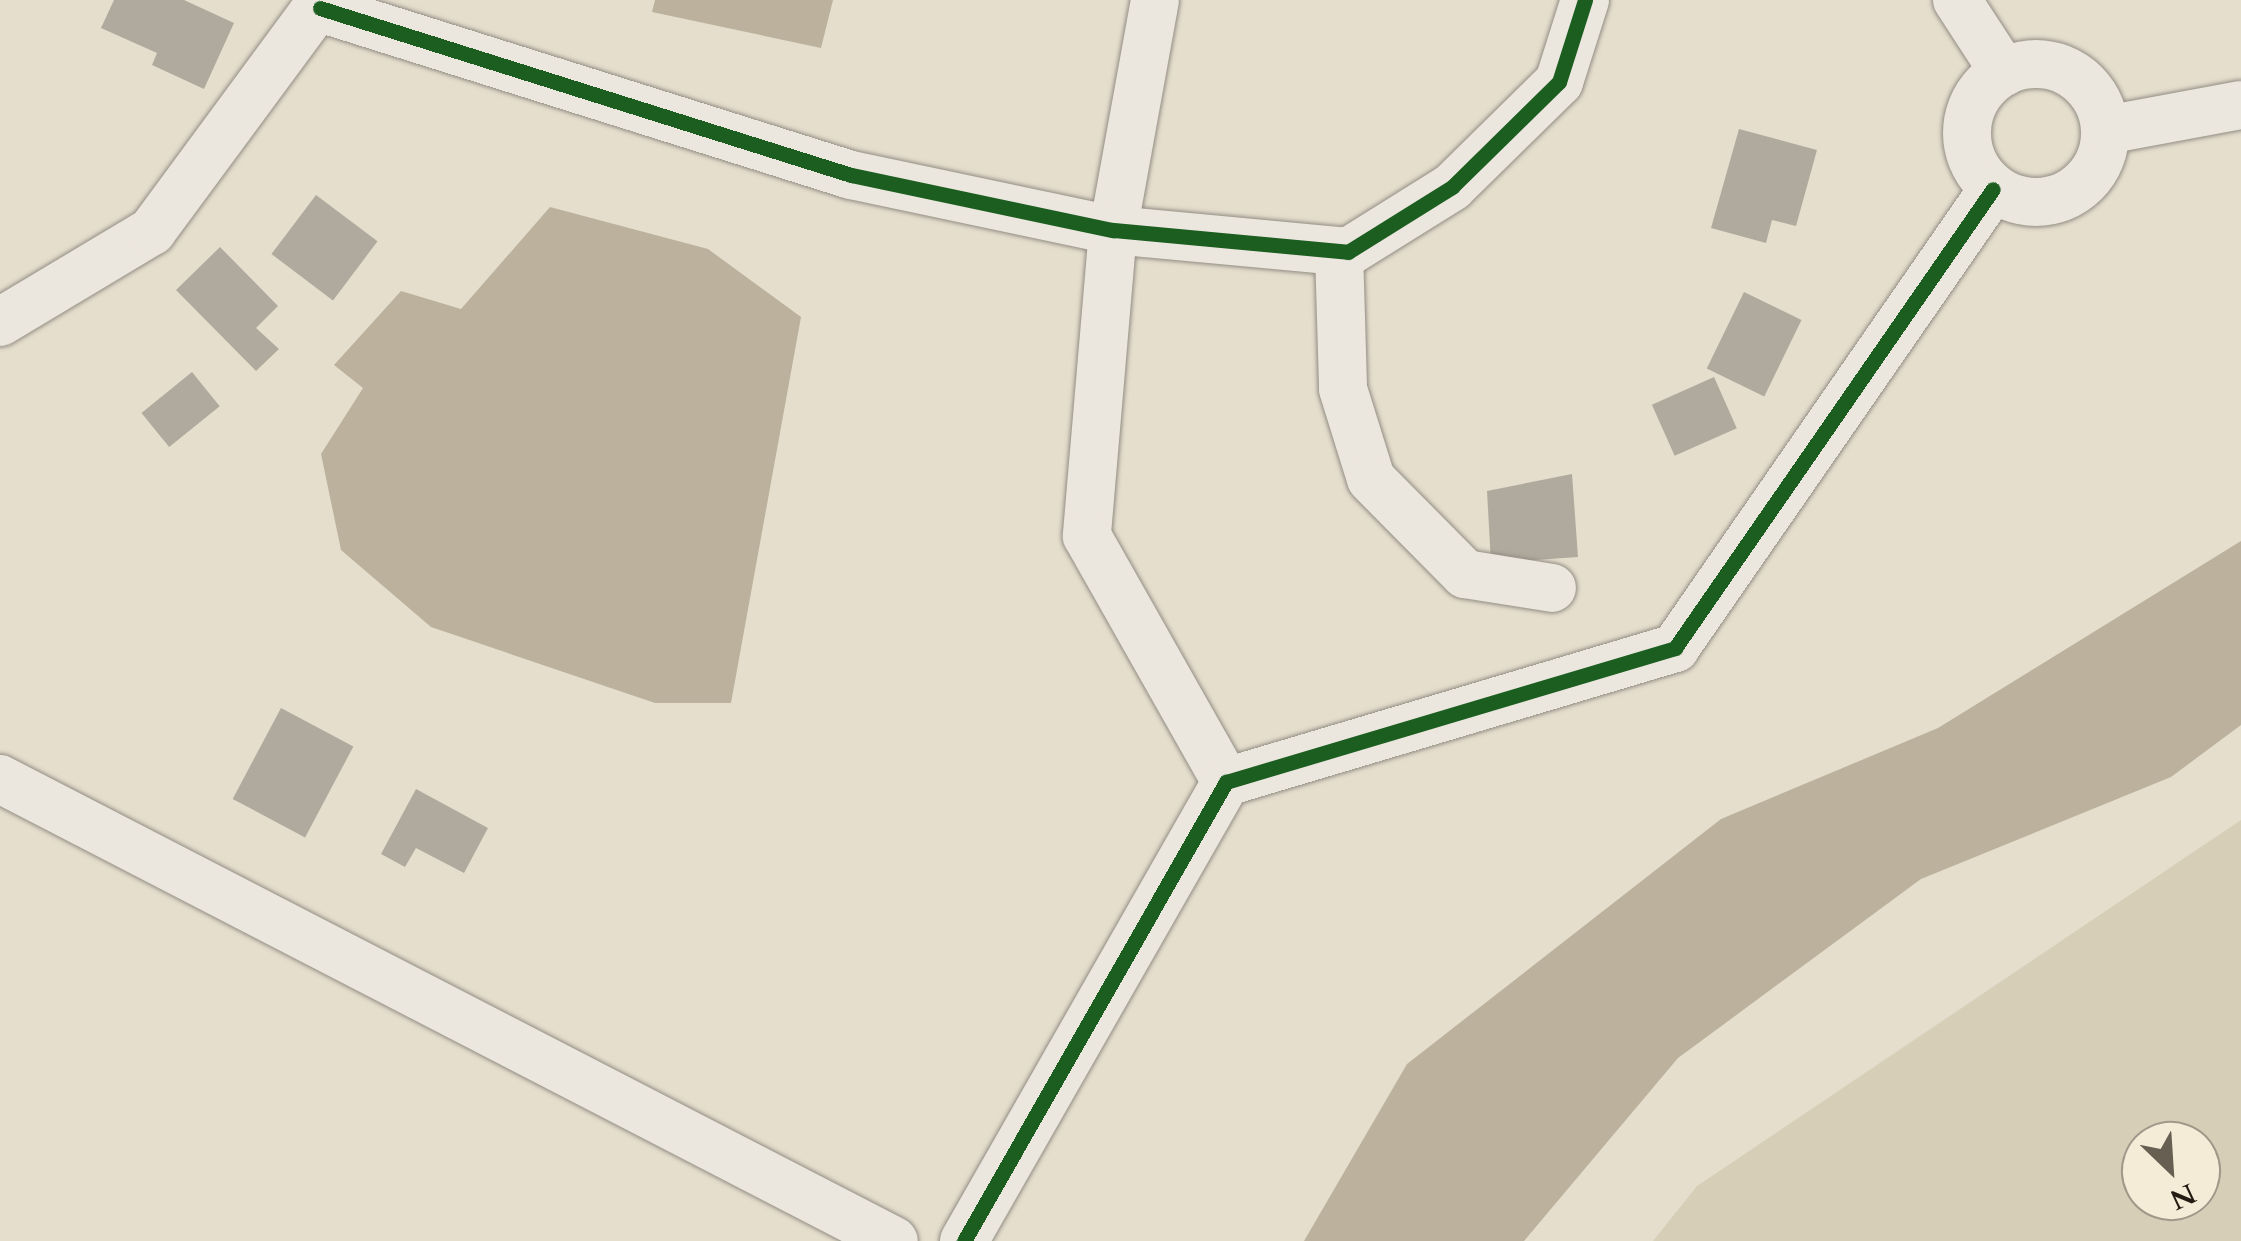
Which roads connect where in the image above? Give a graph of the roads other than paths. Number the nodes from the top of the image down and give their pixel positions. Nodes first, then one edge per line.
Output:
1 (1155, 0) edge
2 (1585, 0) edge
3 (1957, 0) edge
4 (321, 4) edge
5 (2004, 72) junction
6 (2241, 105) edge
7 (2106, 130) junction
8 (1993, 188) junction
9 (1113, 230) junction
10 (1339, 251) junction
11 (0, 322) edge
12 (1552, 588) dead end
13 (0, 779) edge
14 (1226, 782) junction
15 (894, 1241) edge
16 (964, 1241) edge

1 - 9 street
2 - 10 street
3 - 5 street
4 - 9 street
4 - 11 street
5 - 7 street
5 - 8 street
6 - 7 street
7 - 8 street
8 - 14 street
9 - 10 street
9 - 14 street
10 - 12 street
13 - 15 street
14 - 16 street

